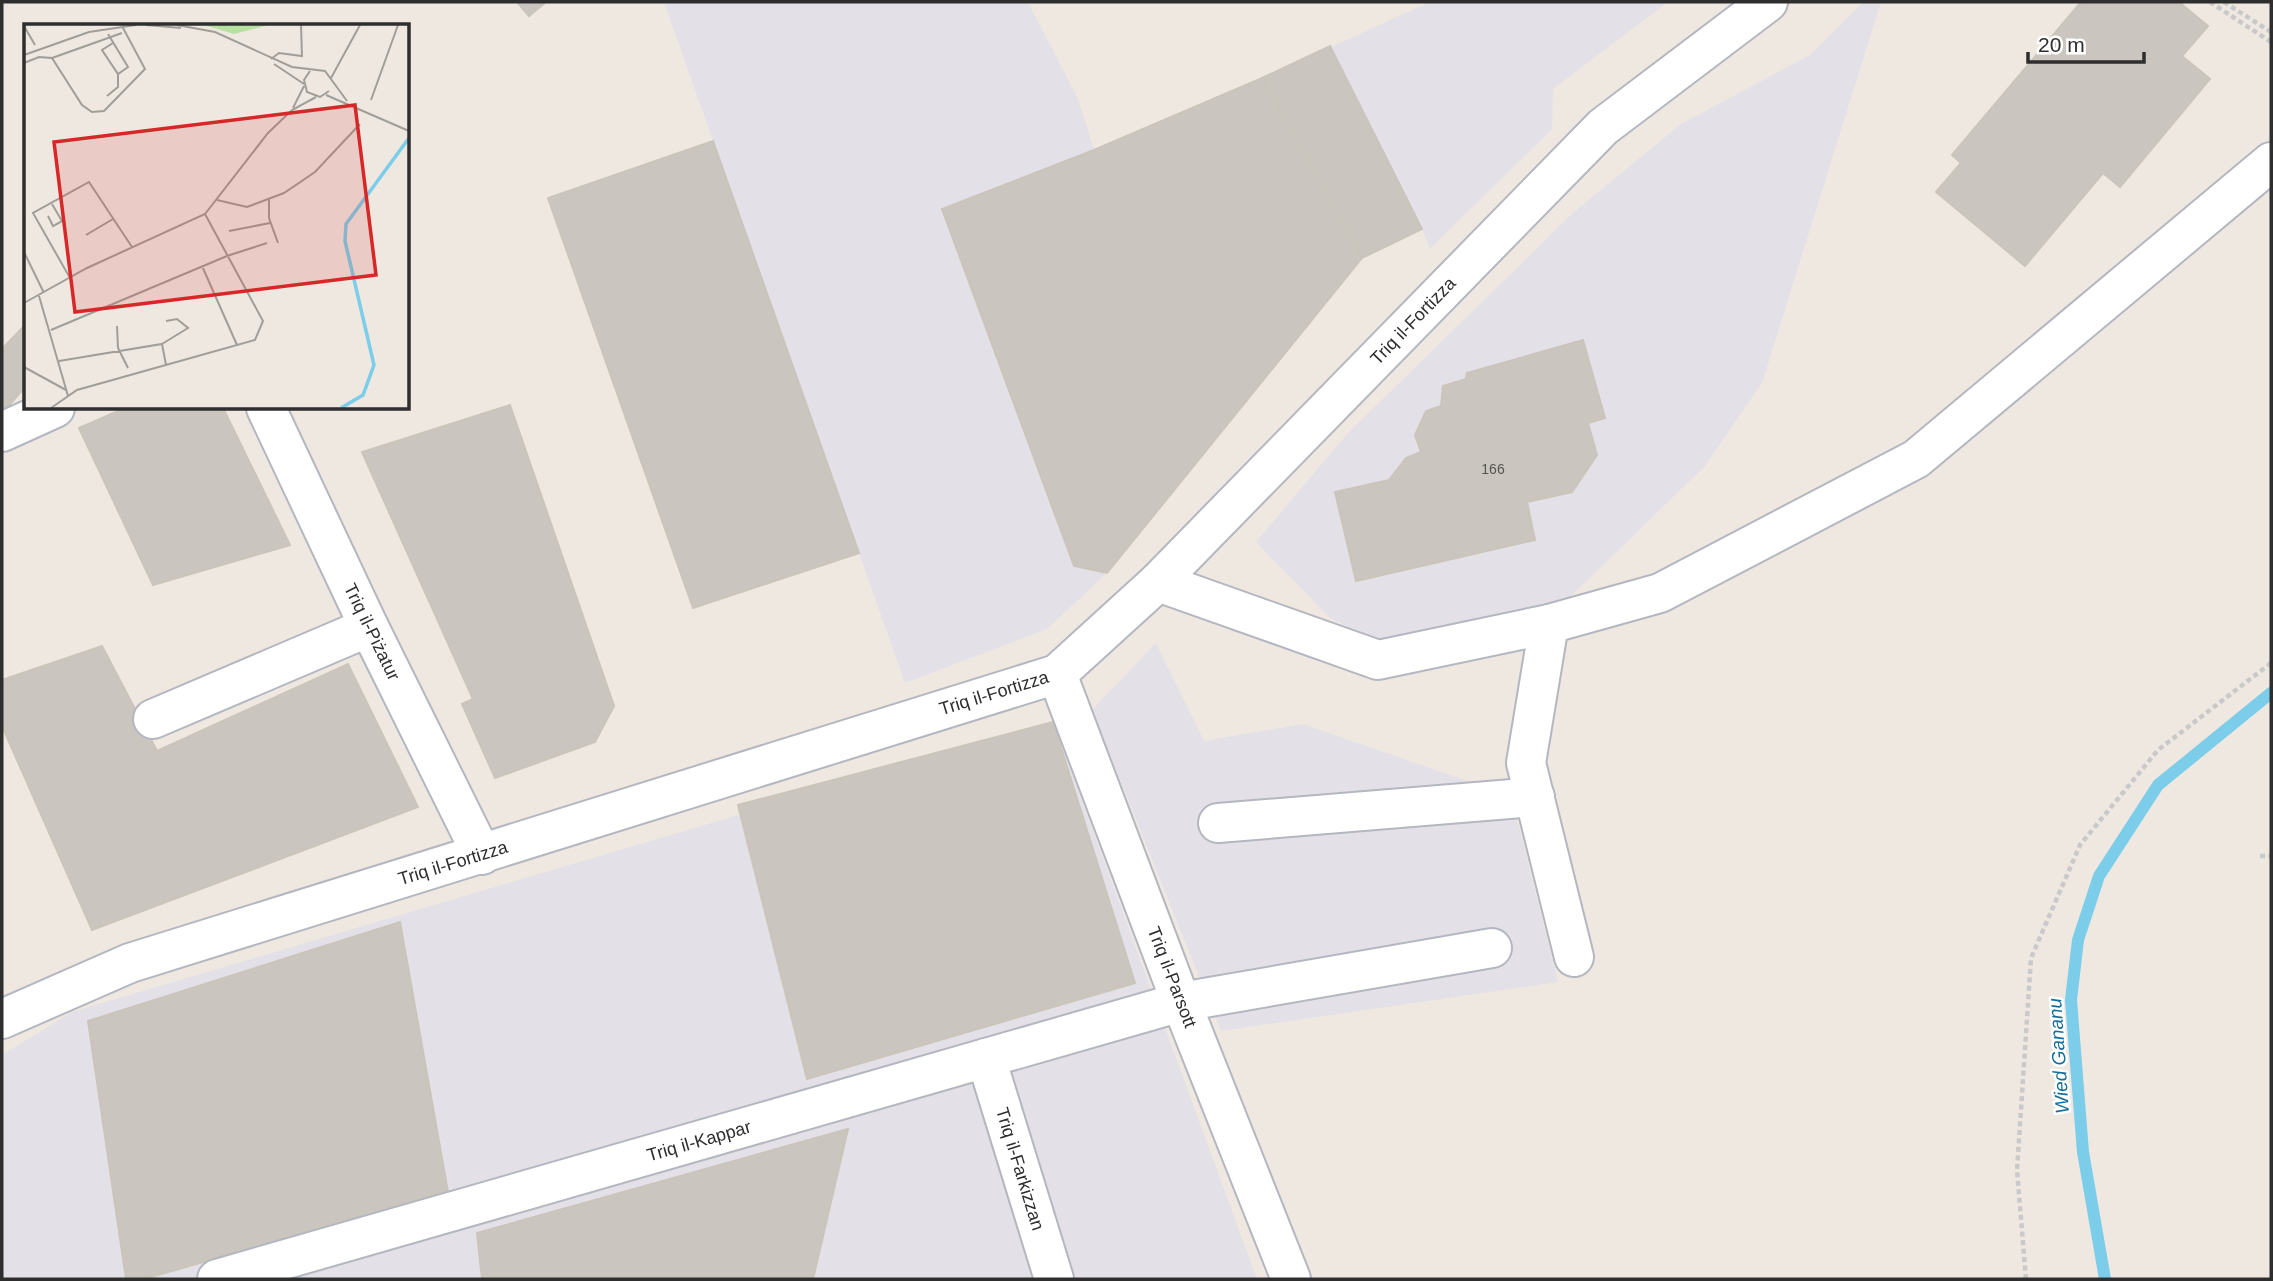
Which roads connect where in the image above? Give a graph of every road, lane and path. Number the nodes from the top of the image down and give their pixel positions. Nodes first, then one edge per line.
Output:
1 (1768, 2) edge
2 (2210, 2) edge
3 (2224, 2) edge
4 (2271, 32) edge
5 (2271, 42) edge
6 (2271, 162) edge
7 (51, 410) edge
8 (267, 410) edge
9 (2, 432) edge
10 (1158, 582) junction
11 (1549, 624) junction
12 (369, 627) junction
13 (2271, 663) edge
14 (1057, 674) junction
15 (153, 719) dead end
16 (1535, 797) junction
17 (1218, 823) dead end
18 (482, 855) junction
19 (2260, 856) dead end
20 (2271, 856) edge
21 (1492, 948) dead end
22 (1574, 957) dead end
23 (1181, 1002) junction
24 (2, 1019) edge
25 (986, 1058) junction
26 (218, 1279) edge
27 (1054, 1279) edge
28 (1291, 1279) edge
29 (2026, 1279) edge

1 - 10 street, Triq il-Fortizza
2 - 5 path
3 - 4 path
6 - 11 street
7 - 9 street
8 - 12 street, Triq il-Piżatur
10 - 11 street
10 - 14 street, Triq il-Fortizza
11 - 16 street
12 - 15 street
12 - 18 street, Triq il-Piżatur
13 - 29 path
14 - 18 street, Triq il-Fortizza
14 - 23 street, Triq il-Parsott
16 - 17 street
16 - 22 street
18 - 24 street, Triq il-Fortizza
19 - 20 path
21 - 23 street, Triq il-Kappar
23 - 25 street, Triq il-Kappar
23 - 28 street, Triq il-Parsott
25 - 26 street, Triq il-Kappar
25 - 27 street, Triq il-Farkizzan

